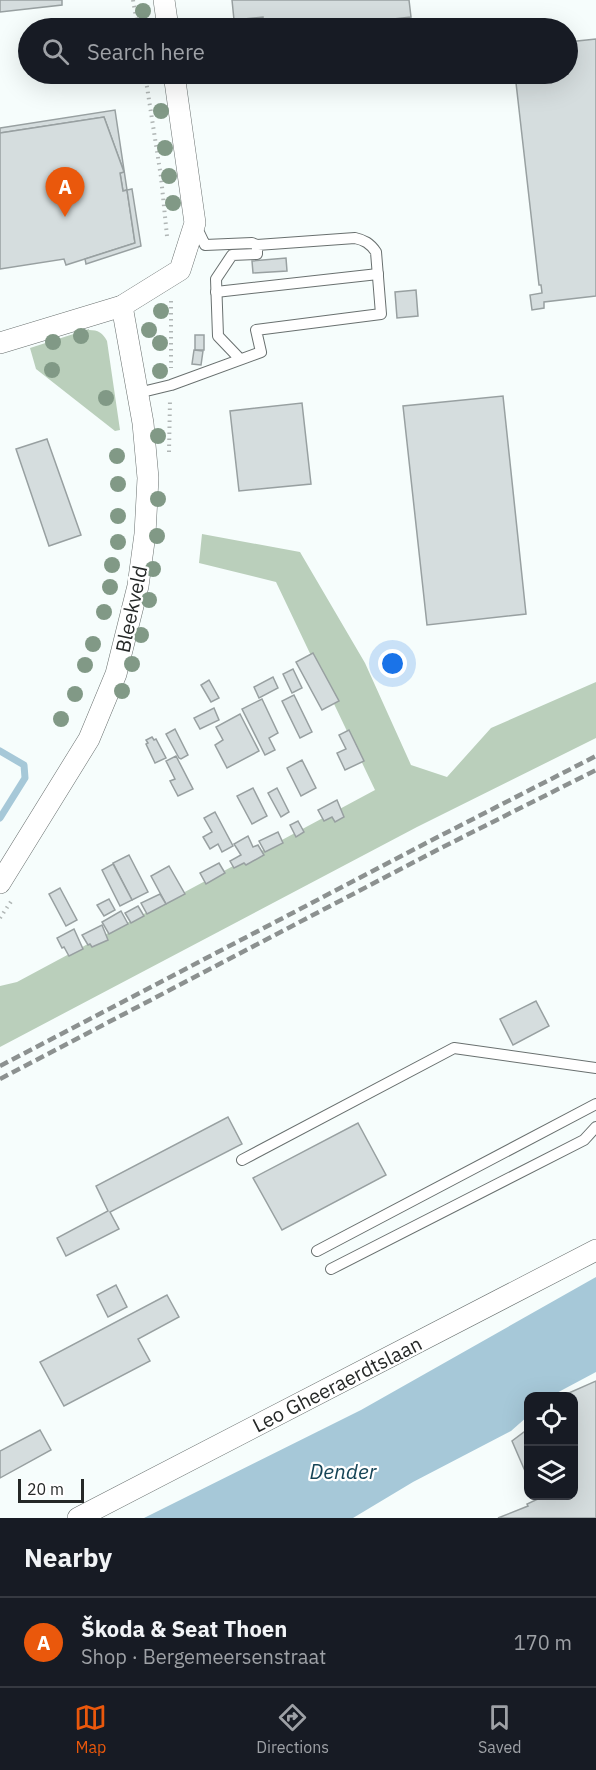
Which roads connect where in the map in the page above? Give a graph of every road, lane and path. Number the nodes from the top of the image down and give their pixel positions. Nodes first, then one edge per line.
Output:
1 (133, 0) edge
2 (164, 0) edge
3 (136, 18) edge
4 (167, 18) edge
5 (175, 84) edge
6 (195, 223) junction
7 (257, 245) junction
8 (378, 274) junction
9 (216, 292) junction
10 (123, 306) junction
11 (0, 343) edge
12 (240, 359) junction
13 (138, 393) junction
14 (0, 883) edge
15 (596, 1068) edge
16 (596, 1104) edge
17 (596, 1127) edge
18 (242, 1160) dead end
19 (596, 1250) edge
20 (318, 1251) dead end
21 (332, 1269) dead end
22 (78, 1518) edge

1 - 3 path
2 - 4 street
5 - 6 street
6 - 7 lane
6 - 10 street
7 - 8 lane
7 - 9 lane
8 - 9 lane
8 - 12 lane
9 - 12 lane
10 - 11 street
10 - 13 street, Bleekveld
12 - 13 lane
13 - 14 street, Bleekveld
15 - 18 lane
16 - 20 lane
17 - 21 lane
19 - 22 street, Leo Gheeraerdtslaan

